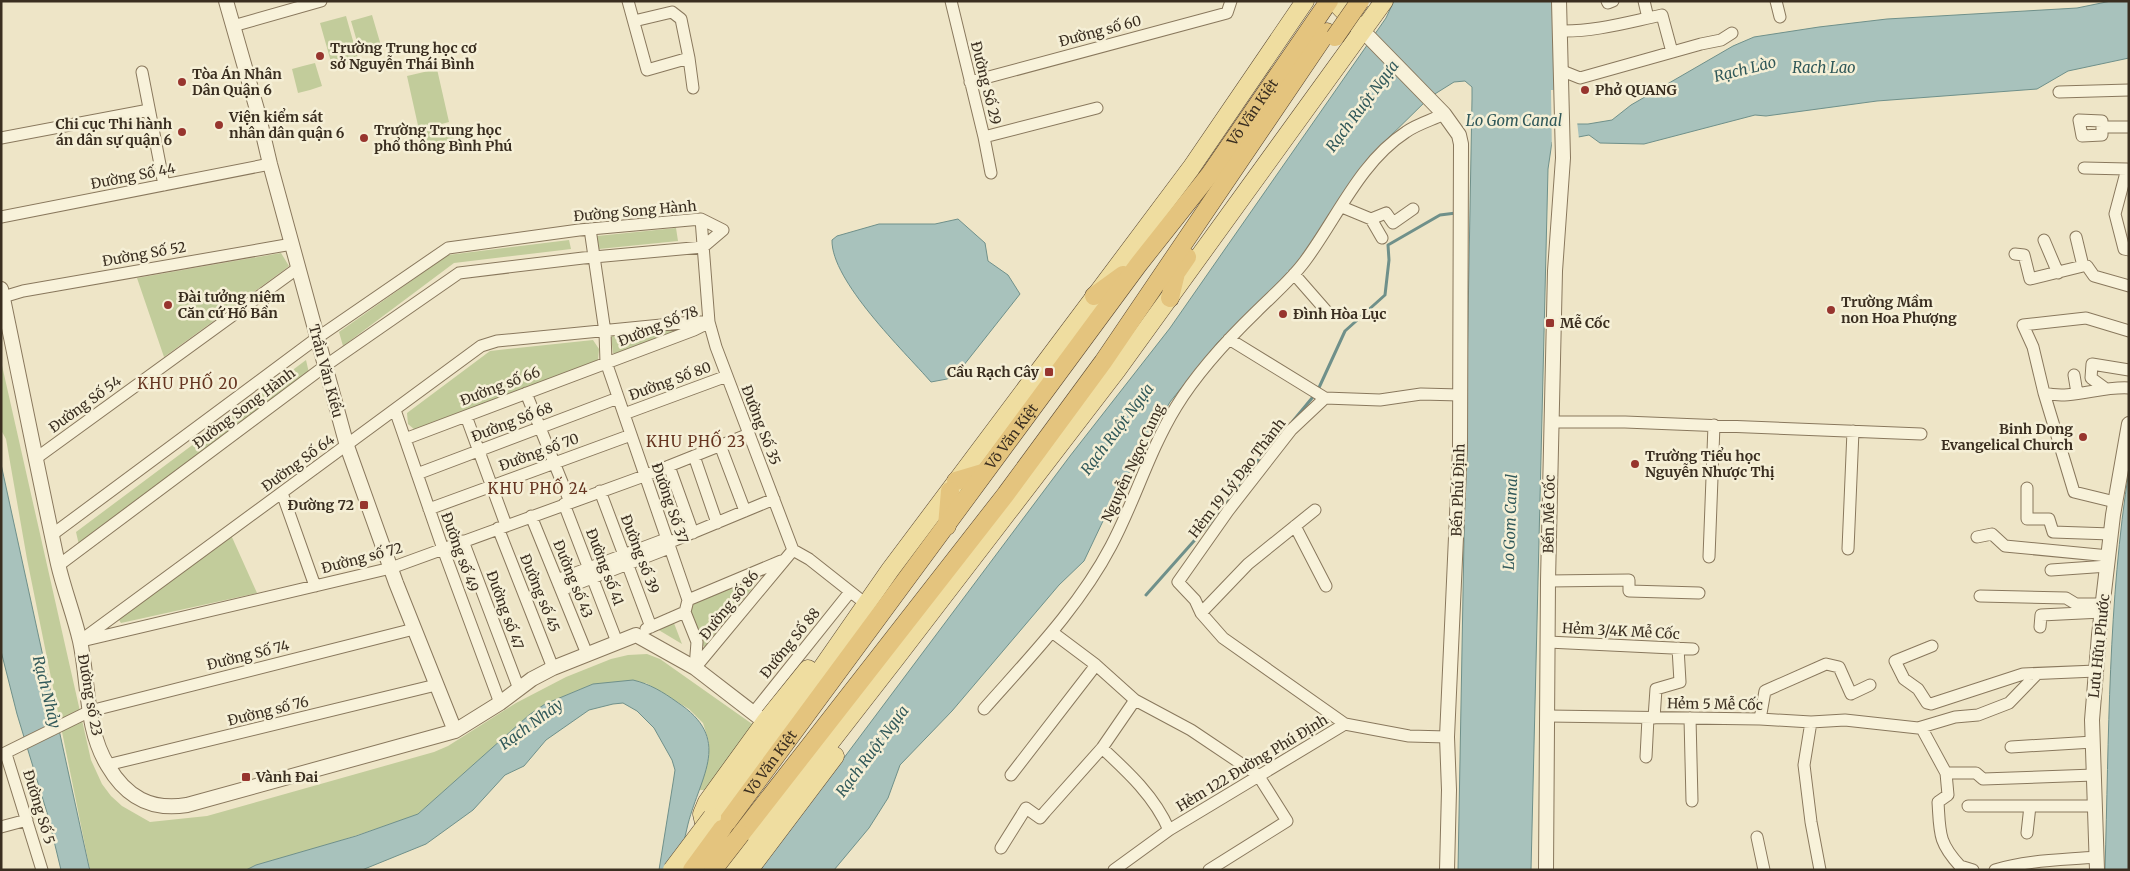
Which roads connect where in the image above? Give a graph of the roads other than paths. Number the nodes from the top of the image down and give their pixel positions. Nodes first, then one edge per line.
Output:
1 (226, 1) edge
2 (321, 1) edge
3 (628, 1) edge
4 (951, 1) edge
5 (1231, 1) edge
6 (1305, 1) edge
7 (1330, 1) edge
8 (1334, 1) edge
9 (1348, 1) edge
10 (1360, 1) edge
11 (1384, 1) edge
12 (1559, 1) edge
13 (1607, 1) edge
14 (1614, 1) edge
15 (1644, 1) edge
16 (1776, 1) edge
17 (1780, 17) dead end
18 (1648, 18) junction
19 (634, 21) junction
20 (233, 26) junction
21 (1325, 31) junction
22 (1559, 31) junction
23 (1732, 33) dead end
24 (1366, 34) junction
25 (1672, 52) junction
26 (689, 58) junction
27 (142, 72) dead end
28 (1560, 76) junction
29 (970, 82) junction
30 (693, 88) dead end
31 (2129, 90) edge
32 (2059, 92) dead end
33 (1097, 108) dead end
34 (149, 110) junction
35 (1444, 114) junction
36 (2102, 127) dead end
37 (2129, 127) edge
38 (984, 136) junction
39 (1, 138) edge
40 (270, 164) junction
41 (2084, 168) dead end
42 (991, 173) dead end
43 (164, 185) junction
44 (1342, 207) junction
45 (1413, 209) dead end
46 (1, 216) edge
47 (701, 219) junction
48 (1371, 219) junction
49 (590, 230) junction
50 (2076, 237) dead end
51 (1382, 238) dead end
52 (2044, 240) dead end
53 (292, 244) junction
54 (703, 248) junction
55 (2129, 250) edge
56 (2015, 254) dead end
57 (594, 257) junction
58 (1138, 265) junction
59 (2083, 266) junction
60 (298, 268) junction
61 (2058, 273) junction
62 (1294, 274) junction
63 (2129, 286) edge
64 (2, 293) edge
65 (1094, 296) junction
66 (1170, 298) junction
67 (1329, 314) dead end
68 (710, 322) junction
69 (2129, 331) edge
70 (604, 332) junction
71 (317, 338) junction
72 (1229, 339) junction
73 (606, 362) junction
74 (325, 366) junction
75 (2129, 370) edge
76 (2074, 374) dead end
77 (727, 376) junction
78 (2129, 388) edge
79 (2106, 389) junction
80 (526, 393) junction
81 (2044, 393) junction
82 (2078, 394) junction
83 (1460, 395) junction
84 (618, 398) junction
85 (1325, 398) junction
86 (395, 410) junction
87 (624, 414) junction
88 (466, 416) junction
89 (1552, 422) junction
90 (2129, 424) edge
91 (1714, 426) junction
92 (540, 427) junction
93 (1853, 431) junction
94 (748, 434) junction
95 (1921, 434) dead end
96 (631, 435) junction
97 (405, 439) junction
98 (720, 445) junction
99 (347, 446) junction
100 (478, 450) junction
101 (694, 456) junction
102 (35, 458) junction
103 (554, 463) junction
104 (669, 466) junction
105 (983, 473) junction
106 (417, 474) junction
107 (644, 476) junction
108 (492, 486) junction
109 (953, 486) junction
110 (2027, 488) dead end
111 (600, 491) junction
112 (282, 493) junction
113 (1006, 494) junction
114 (774, 499) junction
115 (2115, 502) junction
116 (567, 503) junction
117 (429, 509) junction
118 (1315, 510) dead end
119 (745, 511) junction
120 (1006, 514) junction
121 (532, 516) junction
122 (717, 523) junction
123 (946, 526) junction
124 (1295, 526) junction
125 (502, 527) junction
126 (993, 531) junction
127 (693, 533) junction
128 (53, 534) junction
129 (2111, 534) junction
130 (1977, 537) dead end
131 (970, 540) junction
132 (464, 541) junction
133 (668, 543) junction
134 (443, 549) junction
135 (1848, 549) dead end
136 (793, 550) junction
137 (1709, 557) dead end
138 (625, 559) junction
139 (784, 560) junction
140 (2108, 561) junction
141 (59, 565) junction
142 (391, 568) junction
143 (2051, 570) dead end
144 (591, 572) junction
145 (1548, 581) junction
146 (559, 585) junction
147 (316, 586) junction
148 (1326, 586) dead end
149 (850, 592) junction
150 (1699, 593) dead end
151 (1980, 596) dead end
152 (688, 600) junction
153 (866, 604) junction
154 (2103, 608) junction
155 (685, 612) junction
156 (1201, 613) junction
157 (853, 621) junction
158 (651, 627) junction
159 (2040, 627) dead end
160 (414, 629) junction
161 (1052, 632) junction
162 (636, 635) junction
163 (80, 641) junction
164 (617, 642) junction
165 (1548, 642) junction
166 (1932, 646) dead end
167 (1678, 648) junction
168 (1693, 649) dead end
169 (587, 654) junction
170 (896, 658) junction
171 (1096, 665) junction
172 (553, 668) junction
173 (695, 668) junction
174 (2096, 671) junction
175 (2037, 674) junction
176 (436, 685) junction
177 (1870, 685) dead end
178 (519, 689) junction
179 (1135, 700) junction
180 (500, 702) junction
181 (984, 709) dead end
182 (90, 711) junction
183 (1548, 716) junction
184 (760, 717) junction
185 (1651, 718) junction
186 (1690, 718) junction
187 (1760, 719) junction
188 (1811, 722) junction
189 (1344, 724) junction
190 (1921, 727) junction
191 (454, 731) junction
192 (1447, 737) junction
193 (2093, 742) junction
194 (2011, 747) dead end
195 (1102, 748) junction
196 (7, 753) edge
197 (1646, 757) dead end
198 (107, 765) junction
199 (1946, 773) junction
200 (1011, 775) dead end
201 (1258, 775) junction
202 (2094, 775) junction
203 (1692, 801) dead end
204 (1968, 806) dead end
205 (2030, 806) junction
206 (2095, 806) junction
207 (27, 820) junction
208 (717, 823) junction
209 (1, 827) edge
210 (1169, 830) junction
211 (2027, 833) dead end
212 (1757, 837) dead end
213 (746, 838) junction
214 (1001, 848) dead end
215 (2097, 863) edge
216 (2020, 867) edge
217 (1960, 868) edge
218 (42, 870) edge
219 (672, 870) edge
220 (692, 870) edge
221 (713, 870) edge
222 (721, 870) edge
223 (732, 870) edge
224 (749, 870) edge
225 (1114, 870) edge
226 (1208, 870) edge
227 (1447, 870) edge
228 (1546, 870) edge
229 (1764, 870) edge
230 (1820, 870) edge
231 (1973, 870) edge
232 (1995, 870) edge

1 - 20 street, Trần Văn Kiểu
2 - 20 street
3 - 19 street
4 - 29 street, Đường Số 29
5 - 29 street, Đường số 60
6 - 65 main road, Võ Văn Kiệt
7 - 21 highway, Võ Văn Kiệt
8 - 24 main road
9 - 21 highway, Võ Văn Kiệt
10 - 21 highway, bridge
11 - 24 main road, Võ Văn Kiệt
12 - 22 street, Bến Mễ Cốc
13 - 14 street
15 - 18 street
16 - 17 street
18 - 22 street
18 - 25 street
19 - 26 street
19 - 26 street
20 - 40 street, Trần Văn Kiểu
21 - 58 highway, Võ Văn Kiệt
21 - 66 highway, Võ Văn Kiệt
21 - 113 highway, Võ Văn Kiệt
22 - 28 street, Bến Mễ Cốc
23 - 25 street
24 - 35 street, Bến Phú Định
24 - 66 main road, Võ Văn Kiệt
25 - 28 street
26 - 30 street
27 - 34 street
28 - 89 street, Bến Mễ Cốc
29 - 38 street, Đường Số 29
31 - 32 street
33 - 38 street
34 - 39 street
34 - 43 street
35 - 44 street, Nguyễn Ngọc Cung
35 - 83 street, Bến Phú Định
36 - 37 street
38 - 42 street, Đường Số 29
40 - 43 street, Đường Số 44
40 - 53 street, Trần Văn Kiểu
41 - 55 street
43 - 46 street, Đường Số 44
44 - 48 street
44 - 62 street, Nguyễn Ngọc Cung
45 - 48 street
47 - 49 street, Đường Song Hành
47 - 54 street, Đường Số 35
47 - 54 street, Đường Song Hành
48 - 51 street
49 - 57 street, Đường Số 37
49 - 71 street, Đường Song Hành
50 - 59 street
52 - 61 street
53 - 60 street, Trần Văn Kiểu
53 - 64 street, Đường Số 52
54 - 57 street, Đường Song Hành
54 - 68 street, Đường Số 35
56 - 61 street
57 - 70 street, Đường Số 37
57 - 74 street, Đường Song Hành
58 - 65 highway
58 - 105 highway, Võ Văn Kiệt
59 - 61 street
59 - 63 street
60 - 71 street, Trần Văn Kiểu
60 - 102 street, Đường Số 54
62 - 67 street
62 - 72 street, Nguyễn Ngọc Cung
64 - 102 street, Đường số 23
65 - 109 main road, Võ Văn Kiệt
66 - 120 main road, Võ Văn Kiệt
68 - 70 street, Đường Số 78
68 - 73 street, Đường Số 78
68 - 77 street, Đường Số 35
69 - 81 street
70 - 73 street, Đường Số 37
70 - 86 street, Đường Số 64
71 - 74 street, Trần Văn Kiểu
71 - 128 street, Đường Song Hành
72 - 85 street
72 - 161 street, Nguyễn Ngọc Cung
73 - 80 street, Đường số 66
73 - 84 street, Đường Số 37
74 - 99 street, Trần Văn Kiểu
74 - 141 street, Đường Song Hành
75 - 79 street
76 - 82 street
77 - 87 street, Đường Số 80
77 - 94 street, Đường Số 35
78 - 79 street
79 - 82 street
80 - 88 street, Đường số 66
80 - 92 street
81 - 82 street
81 - 115 street
83 - 85 street
83 - 192 street, Bến Phú Định
84 - 87 street, Đường Số 37
84 - 92 street, Đường Số 68
85 - 156 street, Hẻm 19 Lý Đạo Thành
86 - 97 street, Đường số 49
86 - 99 street, Đường Số 64
87 - 96 street, Đường Số 37
88 - 97 street, Đường số 66
88 - 100 street, Đường số 45
89 - 91 street
89 - 145 street, Bến Mễ Cốc
90 - 115 street, Lưu Hữu Phước
91 - 93 street
91 - 137 street
92 - 100 street, Đường Số 68
92 - 103 street
93 - 95 street
93 - 135 street
94 - 98 street, Đường số 72
94 - 114 street, Đường Số 35
96 - 103 street, Đường số 70
96 - 107 street, Đường Số 37
97 - 106 street, Đường số 49
98 - 101 street, Đường số 72
98 - 119 street
99 - 112 street, Đường Số 64
99 - 142 street, Trần Văn Kiểu
100 - 106 street, Đường Số 68
100 - 108 street, Đường số 45
101 - 104 street, Đường số 72
101 - 122 street
102 - 128 street, Đường số 23
103 - 108 street, Đường số 70
103 - 116 street
104 - 107 street, Đường số 72
104 - 127 street
105 - 109 highway
105 - 123 highway, Võ Văn Kiệt
106 - 117 street, Đường số 49
107 - 111 street, Đường số 72
107 - 133 street, Đường Số 37
108 - 117 street, Đường số 70
108 - 125 street, Đường số 45
109 - 123 highway
109 - 153 main road, Võ Văn Kiệt
110 - 129 street
111 - 116 street, Đường số 72
111 - 138 street, Đường số 39
112 - 147 street
112 - 163 street, Đường Số 64
113 - 120 highway
113 - 131 highway, Võ Văn Kiệt
114 - 119 street
114 - 136 street, Đường Số 35
115 - 129 street, Lưu Hữu Phước
116 - 121 street, Đường số 72
116 - 144 street, Đường số 41
117 - 134 street, Đường số 49
118 - 124 street
119 - 122 street
120 - 126 main road, Võ Văn Kiệt
121 - 125 street, Đường số 72
121 - 146 street, Đường số 43
122 - 127 street
123 - 208 highway, Võ Văn Kiệt
124 - 148 street
124 - 156 street
125 - 132 street, Đường số 72
125 - 172 street, Đường số 45
126 - 131 highway
126 - 170 main road, Võ Văn Kiệt
127 - 133 street
128 - 141 street, Đường số 23
129 - 140 street, Lưu Hữu Phước
130 - 140 street
131 - 213 highway, Võ Văn Kiệt
132 - 134 street, Đường số 72
132 - 178 street, Đường số 47
133 - 138 street
133 - 152 street, Đường Số 37
134 - 142 street, Đường số 72
134 - 180 street, Đường số 49
136 - 139 street, Đường số 86
136 - 149 street
138 - 144 street
138 - 158 street, Đường số 39
139 - 152 street, Đường số 86
139 - 173 street, Đường số 86
140 - 143 street
140 - 154 street, Lưu Hữu Phước
141 - 163 street, Đường số 23
142 - 147 street, Đường số 72
142 - 160 street, Trần Văn Kiểu
144 - 146 street
144 - 164 street, Đường số 41
145 - 150 street
145 - 165 street, Bến Mễ Cốc
146 - 169 street, Đường số 43
147 - 163 street, Đường số 72
149 - 153 street
149 - 184 street, Đường Số 88
151 - 154 street
152 - 155 street
153 - 157 main road, Võ Văn Kiệt
154 - 159 street
154 - 174 street, Lưu Hữu Phước
155 - 158 street
155 - 173 street
156 - 189 street
157 - 184 main road
157 - 208 main road, Võ Văn Kiệt
158 - 162 street
160 - 176 street, Trần Văn Kiểu
160 - 182 street, Đường Số 74
161 - 171 street
161 - 181 street, Nguyễn Ngọc Cung
162 - 164 street, Đường số 23
162 - 173 street
163 - 182 street, Đường số 23
164 - 169 street, Đường số 23
165 - 167 street, Hẻm 3/4K Mễ Cốc
165 - 183 street, Bến Mễ Cốc
166 - 175 street
167 - 168 street, Hẻm 3/4K Mễ Cốc
167 - 185 street
169 - 172 street, Đường số 23
170 - 213 main road, Võ Văn Kiệt
170 - 224 main road
171 - 179 street
171 - 200 street
172 - 178 street, Đường số 23
173 - 184 street
174 - 175 street
174 - 193 street, Lưu Hữu Phước
175 - 190 street
176 - 191 street, Trần Văn Kiểu
176 - 198 street, Đường số 76
177 - 187 street
178 - 180 street, Đường số 23
179 - 195 street
179 - 201 street
180 - 191 street, Đường số 23
182 - 196 street, Đường Số 74
182 - 198 street, Đường số 23
183 - 185 street, Hẻm 5 Mễ Cốc
183 - 228 street, Bến Mễ Cốc
184 - 222 main road
185 - 186 street, Hẻm 5 Mễ Cốc
185 - 197 street
186 - 187 street, Hẻm 5 Mễ Cốc
186 - 203 street
187 - 188 street, Hẻm 5 Mễ Cốc
188 - 190 street, Hẻm 5 Mễ Cốc
188 - 230 street
189 - 192 street, Hẻm 122 Đường Phú Định
189 - 201 street, Hẻm 122 Đường Phú Định
190 - 199 street
191 - 198 street, Đường số 23
192 - 227 street, Bến Phú Định
193 - 194 street
193 - 202 street, Lưu Hữu Phước
195 - 210 street
195 - 214 street
196 - 207 street, Đường Số 5
199 - 202 street
199 - 217 street
201 - 210 street, Hẻm 122 Đường Phú Định
201 - 226 street
202 - 206 street, Lưu Hữu Phước
204 - 205 street
205 - 206 street
205 - 211 street
206 - 215 street, Lưu Hữu Phước
207 - 209 street
207 - 218 street, Đường Số 5
208 - 219 main road, Võ Văn Kiệt, bridge
208 - 220 highway, Võ Văn Kiệt, bridge
210 - 225 street, Hẻm 122 Đường Phú Định
212 - 229 street
213 - 221 highway, Võ Văn Kiệt, bridge
213 - 223 main road, Võ Văn Kiệt
215 - 216 street
216 - 232 street
217 - 231 street

